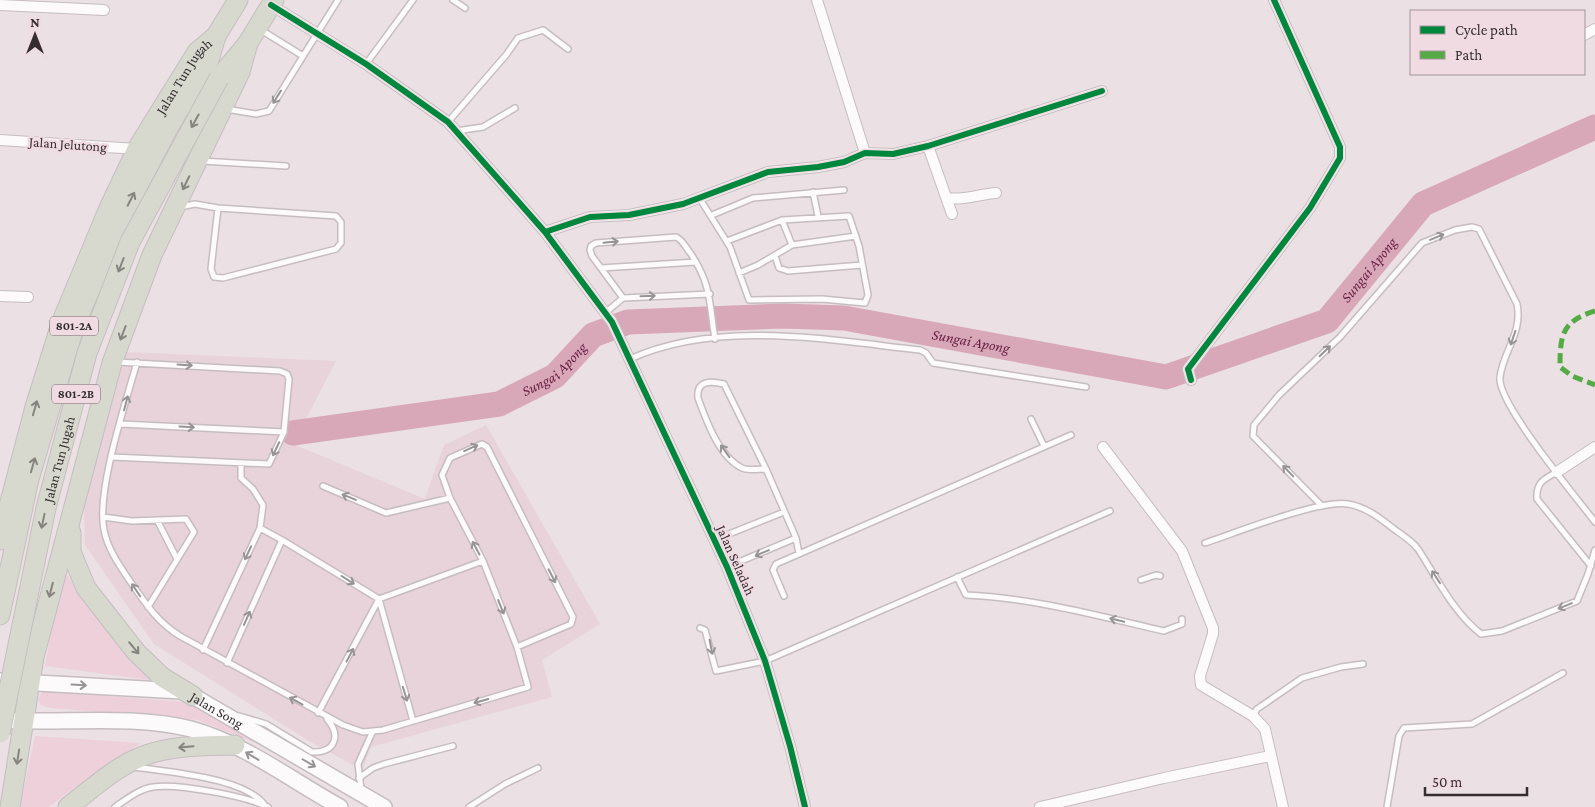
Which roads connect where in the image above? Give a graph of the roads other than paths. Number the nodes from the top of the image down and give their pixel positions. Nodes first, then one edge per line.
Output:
1 (238, 0) edge
2 (338, 0) edge
3 (412, 0) edge
4 (453, 0) edge
5 (817, 0) edge
6 (1274, 0) edge
7 (273, 2) edge
8 (0, 5) edge
9 (465, 8) dead end
10 (104, 10) dead end
11 (317, 33) junction
12 (252, 35) junction
13 (216, 36) junction
14 (568, 48) dead end
15 (303, 56) junction
16 (366, 64) junction
17 (1102, 91) dead end
18 (224, 108) junction
19 (515, 108) dead end
20 (448, 122) junction
21 (455, 131) junction
22 (0, 140) edge
23 (928, 146) junction
24 (137, 149) junction
25 (865, 153) junction
26 (196, 161) junction
27 (286, 166) dead end
28 (844, 190) dead end
29 (813, 192) junction
30 (996, 194) dead end
31 (946, 198) junction
32 (700, 199) junction
33 (218, 208) junction
34 (173, 209) junction
35 (952, 214) dead end
36 (712, 215) junction
37 (818, 216) junction
38 (782, 220) junction
39 (545, 232) junction
40 (856, 236) junction
41 (727, 241) junction
42 (792, 245) junction
43 (775, 256) junction
44 (696, 262) junction
45 (862, 265) junction
46 (601, 268) junction
47 (739, 273) junction
48 (710, 294) junction
49 (0, 296) edge
50 (28, 297) dead end
51 (623, 298) junction
52 (605, 313) junction
53 (714, 338) junction
54 (630, 359) junction
55 (137, 362) junction
56 (112, 363) junction
57 (1191, 380) dead end
58 (1086, 387) dead end
59 (1031, 419) dead end
60 (121, 424) junction
61 (284, 432) junction
62 (1071, 435) dead end
63 (1044, 446) junction
64 (1103, 447) dead end
65 (1595, 447) edge
66 (112, 457) junction
67 (241, 463) junction
68 (766, 469) junction
69 (1557, 472) junction
70 (323, 486) dead end
71 (450, 498) junction
72 (1322, 506) junction
73 (1110, 511) dead end
74 (784, 512) junction
75 (70, 514) junction
76 (103, 517) junction
77 (3, 518) edge
78 (157, 520) junction
79 (1595, 522) edge
80 (260, 528) junction
81 (796, 538) junction
82 (0, 540) edge
83 (282, 540) junction
84 (714, 540) junction
85 (1206, 543) dead end
86 (1595, 550) edge
87 (799, 554) junction
88 (177, 559) junction
89 (483, 561) junction
90 (1591, 566) junction
91 (727, 567) junction
92 (1160, 576) dead end
93 (957, 577) junction
94 (1141, 580) dead end
95 (784, 596) dead end
96 (379, 599) junction
97 (148, 608) junction
98 (0, 616) edge
99 (1182, 619) dead end
100 (700, 628) dead end
101 (517, 647) junction
102 (203, 650) junction
103 (34, 657) junction
104 (765, 661) junction
105 (227, 663) junction
106 (1362, 664) dead end
107 (0, 672) edge
108 (1563, 673) dead end
109 (0, 681) edge
110 (30, 683) junction
111 (193, 696) junction
112 (221, 712) junction
113 (318, 713) junction
114 (1253, 716) junction
115 (326, 717) junction
116 (0, 720) edge
117 (413, 721) junction
118 (24, 722) junction
119 (0, 733) edge
120 (372, 733) junction
121 (235, 745) junction
122 (453, 746) dead end
123 (1270, 756) junction
124 (125, 765) junction
125 (538, 768) dead end
126 (0, 778) edge
127 (358, 778) junction
128 (363, 794) junction
129 (11, 800) edge
130 (68, 807) edge
131 (115, 807) edge
132 (267, 807) edge
133 (340, 807) edge
134 (384, 807) edge
135 (469, 807) edge
136 (805, 807) edge
137 (1040, 807) edge
138 (1283, 807) edge
139 (1387, 807) edge

1 - 13 highway, Jalan Tun Jugah / 801-2A
2 - 11 lane
3 - 16 lane
4 - 9 lane
5 - 25 street
6 - 57 street
7 - 11 street, Jalan Seladah
7 - 12 highway, Jalan Tun Jugah / 801-2B
8 - 10 street
11 - 15 lane
11 - 16 street, Jalan Seladah
12 - 15 lane
12 - 18 highway, Jalan Tun Jugah / 801-2B
12 -> 119 highway, Jalan Tun Jugah / 801-2B, bridge
13 - 24 highway, Jalan Tun Jugah / 801-2A
98 -> 13 highway, Jalan Tun Jugah / 801-2A
14 - 20 lane
15 -> 18 lane
16 - 20 street, Jalan Seladah
17 - 23 street
18 - 26 highway, Jalan Tun Jugah / 801-2B
19 - 21 lane
20 - 21 street, Jalan Seladah
21 - 39 street, Jalan Seladah
22 - 24 street, Jalan Jelutong
23 - 25 street
23 - 31 street
77 -> 24 highway, Jalan Tun Jugah / 801-2A
25 - 32 street
26 - 27 lane
26 -> 34 highway, Jalan Tun Jugah / 801-2B
28 - 29 lane
29 - 36 lane
29 - 37 lane
30 - 31 street
31 - 35 street
32 - 36 lane
32 - 39 street
33 - 33 lane
33 - 34 lane
34 -> 56 highway, Jalan Tun Jugah / 801-2B
36 - 41 lane
37 - 38 lane
37 - 40 lane
38 - 41 lane
38 - 42 lane
39 - 52 street, Jalan Seladah
40 - 42 lane
40 - 45 lane
41 - 47 lane
42 - 43 lane
43 - 45 lane
43 - 47 lane
44 - 46 lane
46 -> 44 lane
44 - 48 lane
45 - 47 lane
46 - 51 lane
51 -> 48 lane
48 - 53 lane
49 - 50 street
51 - 52 lane
52 - 54 street, Jalan Seladah
53 - 54 lane
53 - 58 lane
54 - 84 street, Jalan Seladah
55 - 56 lane
60 -> 55 lane
55 -> 61 lane
56 - 75 highway, Jalan Tun Jugah / 801-2B
59 - 63 lane
60 -> 61 lane
60 - 66 lane
61 -> 67 lane
62 - 63 lane
63 - 87 lane
64 - 114 street
65 - 69 street
66 - 67 lane
66 - 76 lane
67 - 80 lane
68 -> 68 lane
68 - 74 lane
72 -> 69 lane
69 - 79 lane
69 - 90 lane
71 -> 70 lane
89 -> 71 lane
71 -> 101 lane
72 - 85 lane
90 -> 72 lane
73 - 93 lane
74 - 81 lane
74 - 84 lane
75 -> 103 highway, Jalan Tun Jugah / 801-2B
75 -> 111 highway
76 - 78 lane
97 -> 76 lane
77 - 82 highway, Jalan Tun Jugah / 801-2A
78 - 88 lane
78 - 88 lane
80 - 83 lane
80 -> 102 lane
81 - 87 lane
81 -> 91 lane
83 -> 96 lane
105 -> 83 lane
84 - 91 street, Jalan Seladah
86 - 90 lane
87 - 95 lane
88 - 97 lane
89 - 96 lane
89 -> 101 lane
91 - 104 street, Jalan Seladah
92 - 94 lane
99 -> 93 lane
93 - 104 lane
113 -> 96 lane
96 -> 117 lane
97 - 102 lane
100 -> 104 lane
101 -> 117 lane
102 - 105 lane
103 - 107 highway
103 - 110 highway, Jalan Tun Jugah / 801-2B
104 - 136 street, Jalan Seladah
113 -> 105 lane
106 - 114 lane
108 - 139 lane
109 - 110 main road, Jalan Song
110 -> 111 main road, Jalan Song
110 - 118 highway, Jalan Tun Jugah / 801-2B
111 - 112 main road, Jalan Song
112 - 115 lane
112 -> 128 main road, Jalan Song
113 - 115 lane
114 - 123 street
115 - 120 lane
116 - 118 main road, Jalan Song
117 - 120 lane
118 - 121 main road, Jalan Song
118 -> 129 highway, Jalan Tun Jugah
120 - 127 lane
121 -> 124 highway
133 -> 121 main road, Jalan Song
122 - 127 lane
123 - 137 street
123 - 138 street
124 - 130 highway
124 - 132 lane
125 - 135 lane
126 - 129 highway
127 - 128 lane
128 - 134 main road, Jalan Song
131 - 132 lane

